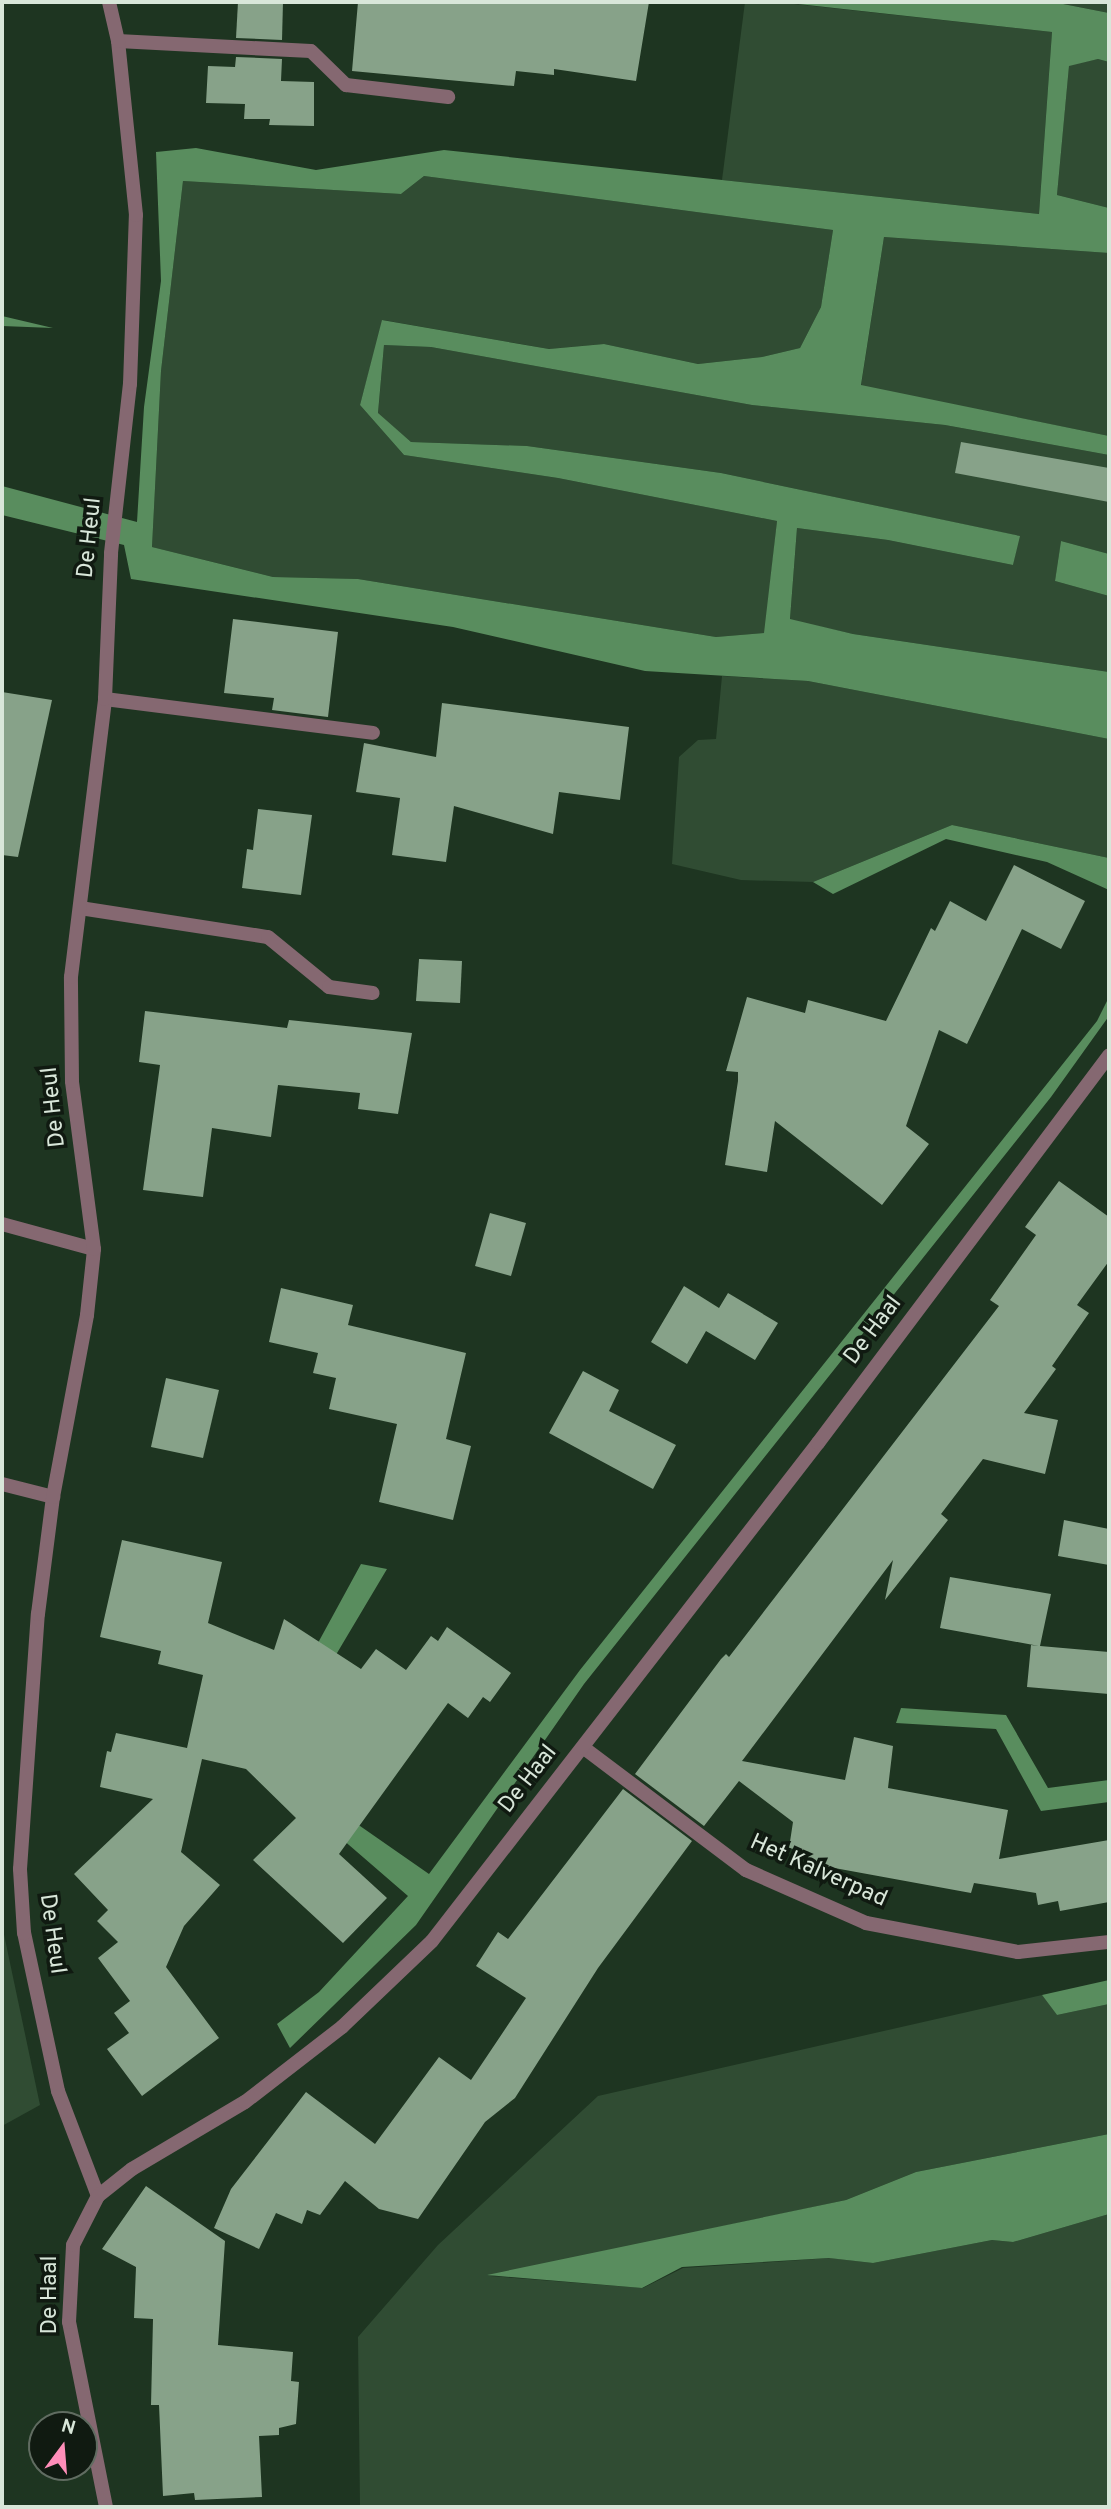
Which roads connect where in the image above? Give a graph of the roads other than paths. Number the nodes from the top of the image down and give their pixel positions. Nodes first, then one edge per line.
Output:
1 (109, 2) edge
2 (118, 41) junction
3 (448, 97) dead end
4 (105, 699) junction
5 (373, 733) dead end
6 (80, 908) junction
7 (373, 993) dead end
8 (1109, 1055) edge
9 (2, 1224) edge
10 (94, 1249) junction
11 (2, 1484) edge
12 (53, 1497) junction
13 (584, 1748) junction
14 (1109, 1942) edge
15 (97, 2196) junction
16 (106, 2507) edge

1 - 2 street, De Heul
2 - 3 street
2 - 4 street, De Heul
4 - 5 street
4 - 6 street, De Heul
6 - 7 street
6 - 10 street, De Heul
8 - 13 street, De Haal
9 - 10 street
10 - 12 street, De Heul
11 - 12 street
12 - 15 street, De Heul
13 - 14 street, Het Kalverpad
13 - 15 street, De Haal
15 - 16 street, De Haal

